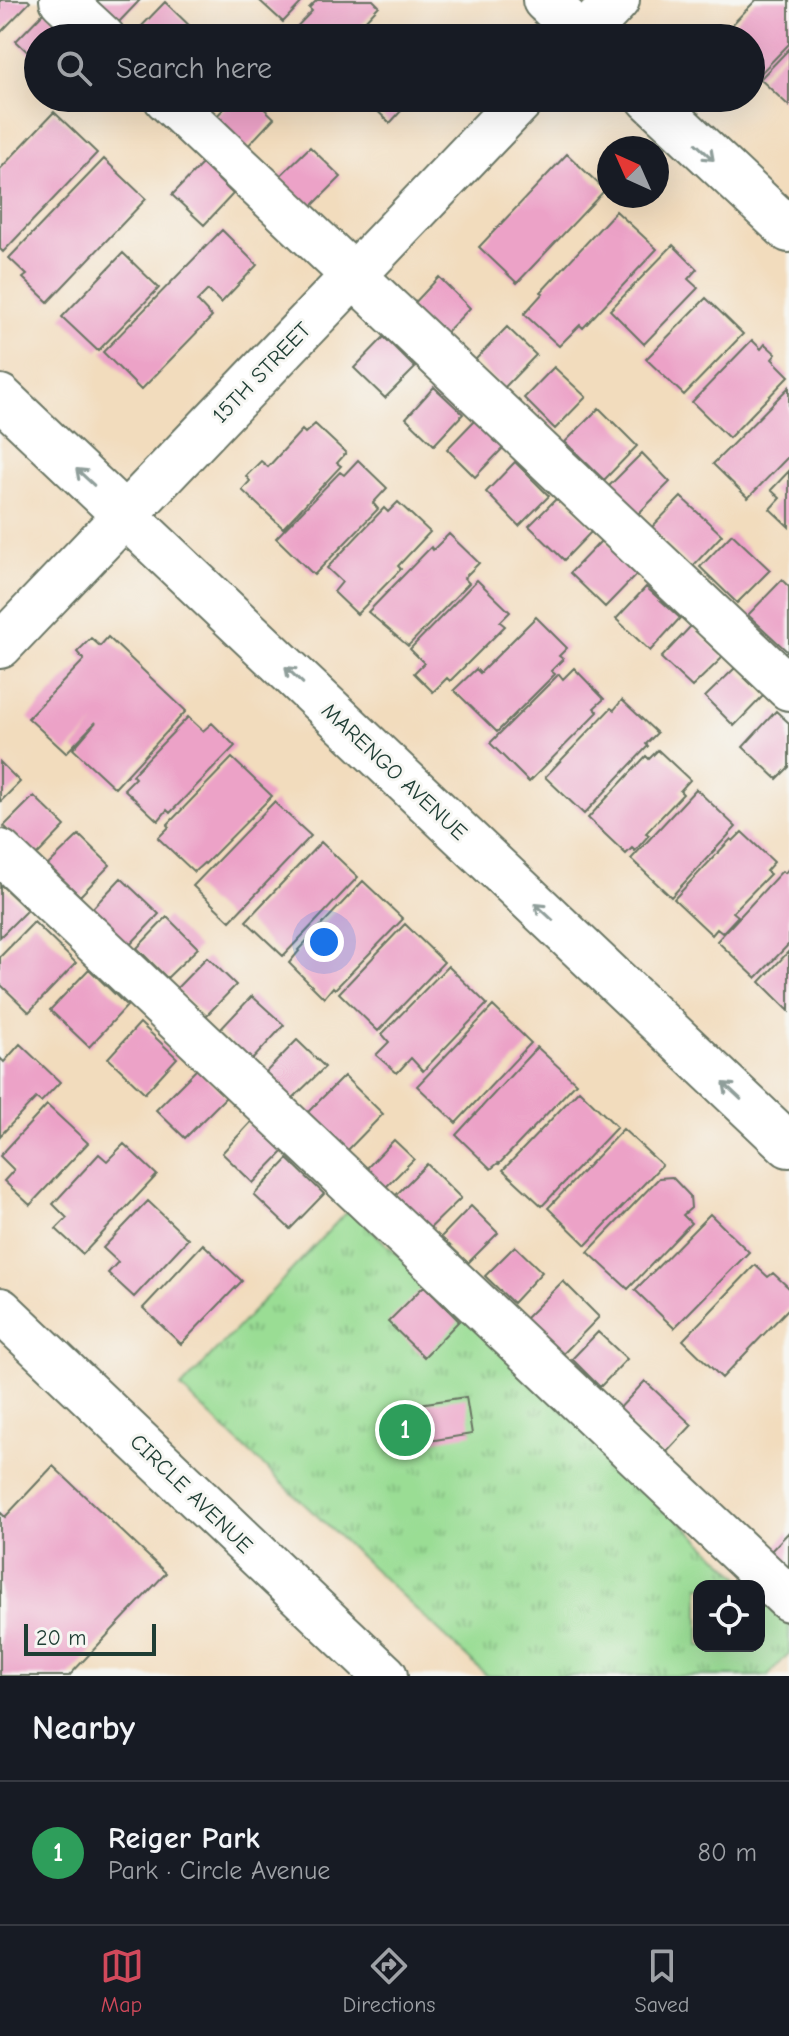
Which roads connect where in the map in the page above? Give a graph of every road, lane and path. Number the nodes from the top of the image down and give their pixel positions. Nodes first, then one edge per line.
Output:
1 (62, 0) edge
2 (545, 0) edge
3 (617, 0) edge
4 (88, 24) edge
5 (570, 24) edge
6 (595, 24) edge
7 (181, 112) edge
8 (510, 112) edge
9 (664, 112) edge
10 (789, 230) edge
11 (354, 275) junction
12 (0, 397) edge
13 (125, 515) junction
14 (0, 646) edge
15 (789, 688) edge
16 (0, 852) edge
17 (789, 1145) edge
18 (0, 1310) edge
19 (789, 1599) edge
20 (385, 1676) edge

1 - 4 street
2 - 5 street
3 - 6 street
7 - 11 street
8 - 11 street, 15TH STREET
9 -> 10 street
11 - 13 street, 15TH STREET
11 - 15 street
13 -> 12 street, MARENGO AVENUE
13 - 14 street, 15TH STREET
17 -> 13 street, MARENGO AVENUE
16 - 19 street
18 - 20 street, CIRCLE AVENUE

